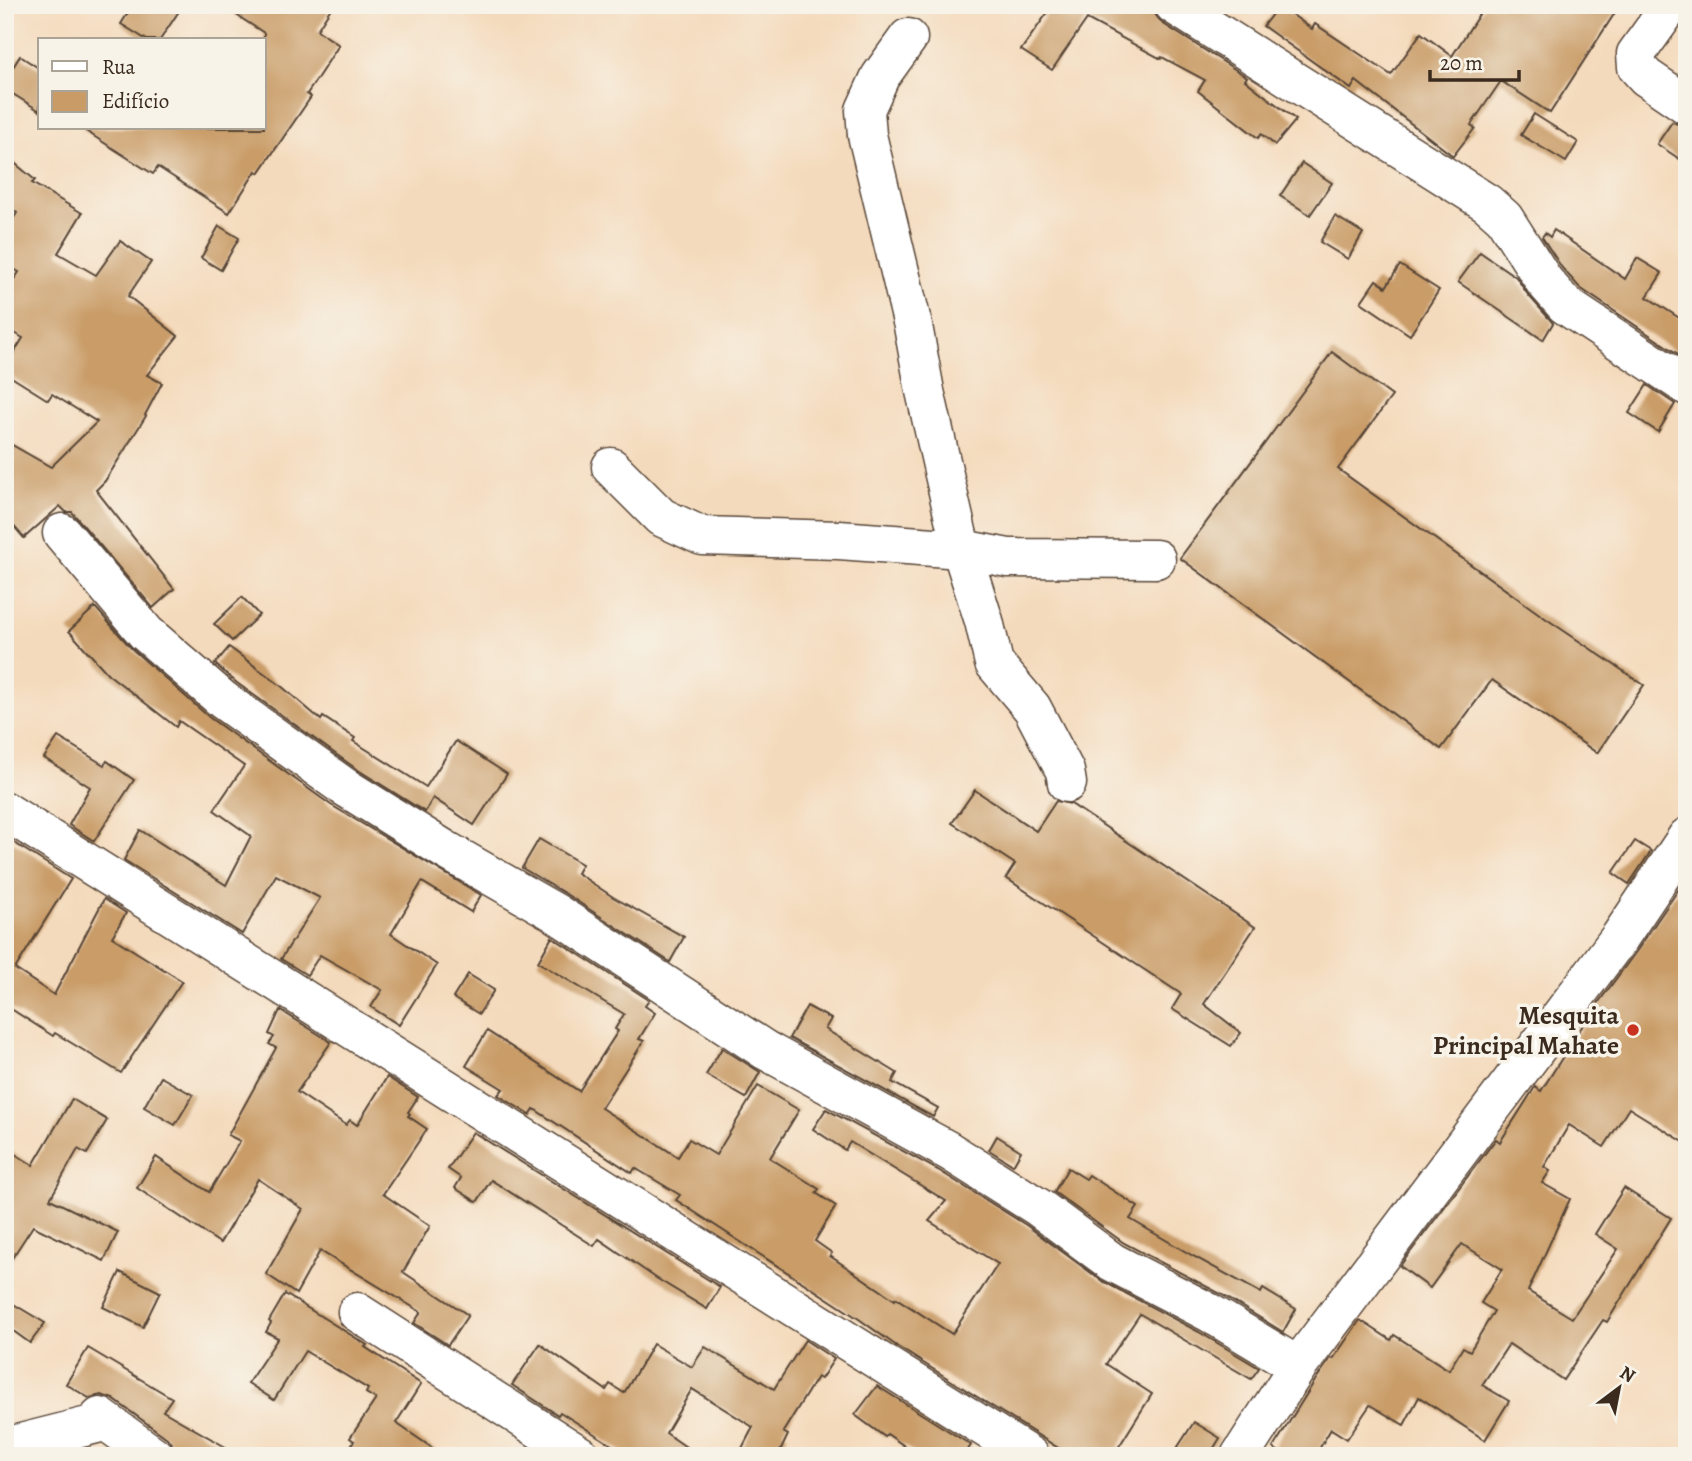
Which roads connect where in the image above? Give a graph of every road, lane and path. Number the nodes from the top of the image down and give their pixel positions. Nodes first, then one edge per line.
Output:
1 (1174, 5) edge
2 (1671, 5) edge
3 (908, 38) dead end
4 (1687, 105) edge
5 (1687, 386) edge
6 (611, 467) dead end
7 (62, 533) dead end
8 (961, 549) junction
9 (1156, 559) dead end
10 (1067, 783) dead end
11 (5, 811) edge
12 (1687, 837) edge
13 (358, 1312) dead end
14 (1298, 1366) junction
15 (5, 1447) edge
16 (154, 1456) edge
17 (580, 1456) edge
18 (1030, 1456) edge
19 (1240, 1456) edge

1 - 5 street
2 - 4 street
3 - 8 street
6 - 8 street
7 - 14 street
8 - 9 street
8 - 10 street
11 - 18 street
12 - 14 street
13 - 17 street
14 - 19 street
15 - 16 street

